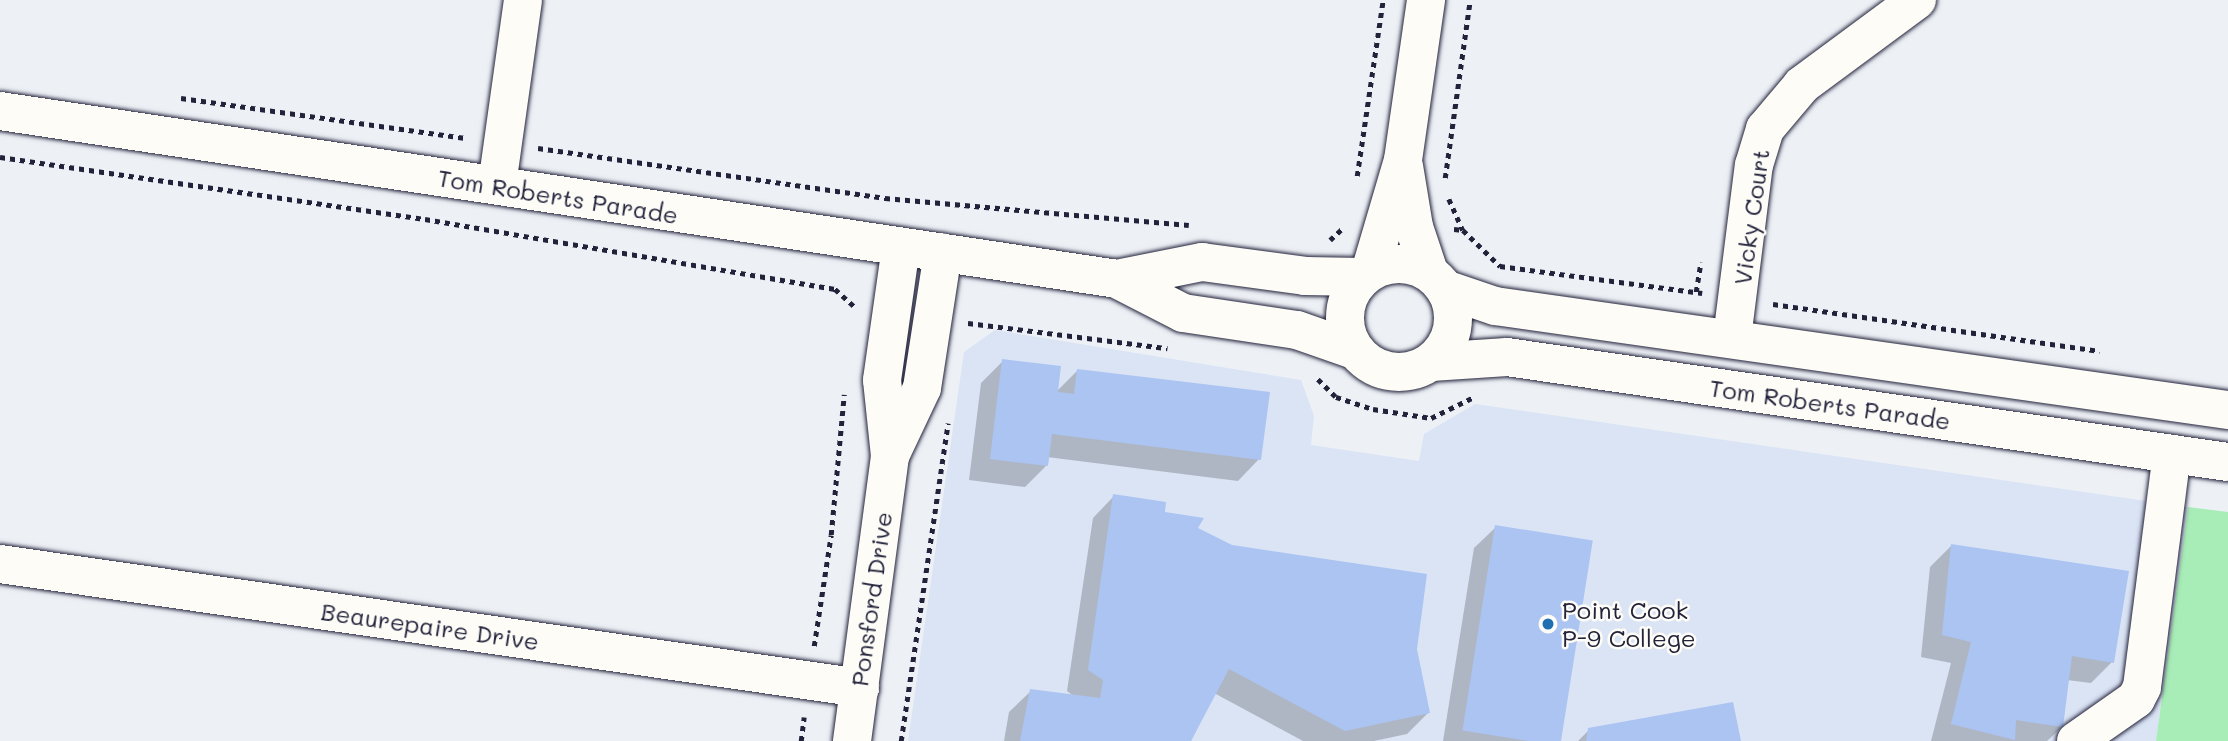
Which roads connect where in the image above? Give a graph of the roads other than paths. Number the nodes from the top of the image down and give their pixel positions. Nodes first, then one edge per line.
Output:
1 (523, 0) edge
2 (1426, 0) edge
3 (1917, 0) edge
4 (0, 111) edge
5 (497, 185) junction
6 (1373, 224) junction
7 (901, 247) junction
8 (943, 253) junction
9 (1366, 275) junction
10 (1117, 279) junction
11 (1437, 281) junction
12 (1732, 338) junction
13 (1354, 350) junction
14 (1431, 362) junction
15 (2228, 410) edge
16 (2172, 454) junction
17 (890, 456) junction
18 (2228, 462) edge
19 (0, 564) edge
20 (860, 688) junction
21 (852, 741) edge
22 (2076, 741) edge

1 - 5 street
2 - 6 street
3 - 12 street, Vicky Court
4 - 5 street, Tom Roberts Parade
5 - 7 street, Tom Roberts Parade
6 - 9 street
6 - 11 street
7 - 8 street, Tom Roberts Parade
7 - 17 street, Ponsford Drive
8 - 10 street, Tom Roberts Parade
8 - 17 street, Ponsford Drive
9 - 10 street, Tom Roberts Parade
9 - 11 street
9 - 13 street
10 - 13 street, Tom Roberts Parade
11 - 12 street, Tom Roberts Parade
11 - 14 street
12 - 15 street, Tom Roberts Parade
13 - 14 street
14 - 16 street, Tom Roberts Parade
16 - 18 street, Tom Roberts Parade
16 - 22 street
17 - 20 street, Ponsford Drive
19 - 20 street, Beaurepaire Drive
20 - 21 street, Ponsford Drive

